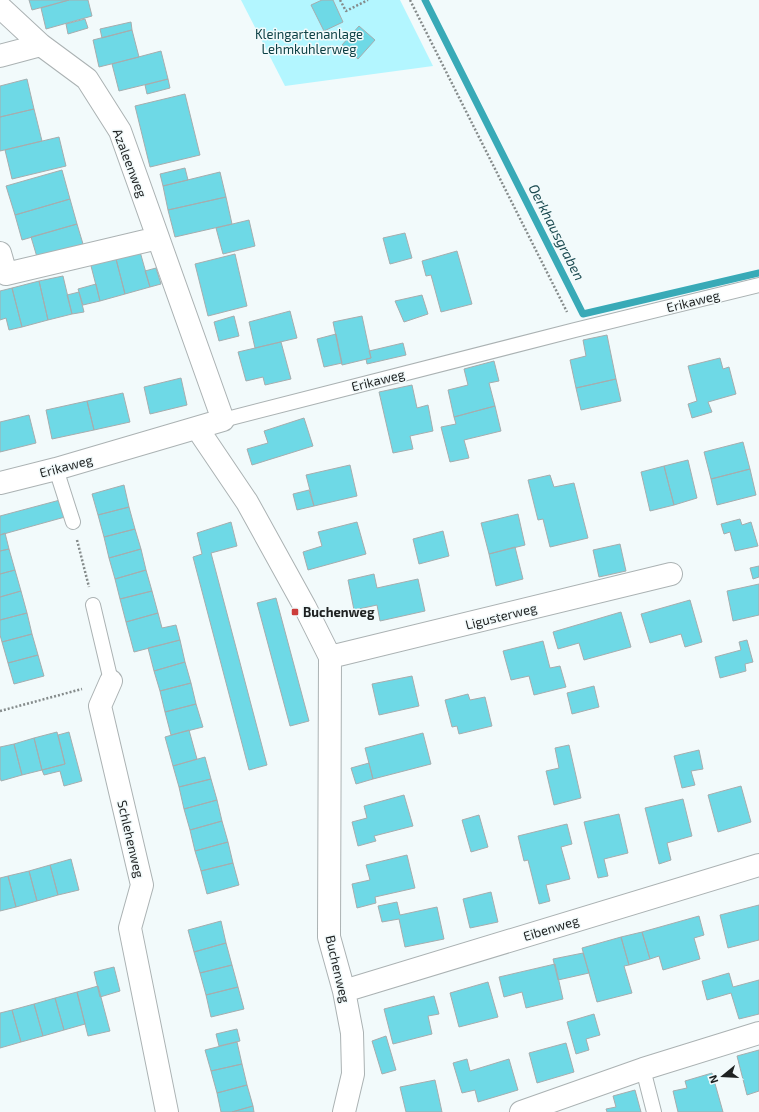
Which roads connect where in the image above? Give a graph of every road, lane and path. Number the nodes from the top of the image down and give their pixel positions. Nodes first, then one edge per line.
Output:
1 (340, 0) edge
2 (368, 0) edge
3 (410, 0) edge
4 (0, 7) edge
5 (41, 45) junction
6 (0, 56) edge
7 (158, 238) junction
8 (0, 253) edge
9 (759, 285) edge
10 (575, 330) junction
11 (223, 420) junction
12 (197, 428) junction
13 (56, 469) junction
14 (0, 483) edge
15 (73, 522) joint
16 (671, 574) dead end
17 (93, 605) joint
18 (330, 657) junction
19 (111, 681) junction
20 (0, 711) edge
21 (759, 866) edge
22 (344, 991) junction
23 (759, 1033) edge
24 (643, 1069) junction
25 (167, 1112) edge
26 (344, 1112) edge
27 (520, 1112) edge
28 (654, 1112) edge

1 - 2 path
3 - 10 path
4 - 5 street, Azaleenweg
5 - 6 street
5 - 7 street, Azaleenweg
7 - 8 street
7 - 11 street, Azaleenweg
9 - 10 lane, Erikaweg
10 - 11 lane, Erikaweg
11 - 12 street, Erikaweg
12 - 13 street, Erikaweg
12 - 18 street, Buchenweg
13 - 14 street, Erikaweg
13 - 15 lane
15 - 17 path
16 - 18 street, Ligusterweg
17 - 19 lane
18 - 22 street, Buchenweg
19 - 20 path
19 - 25 street, Schlehenweg
21 - 22 street, Eibenweg
22 - 26 street, Buchenweg
23 - 24 street
24 - 27 street
24 - 28 lane

